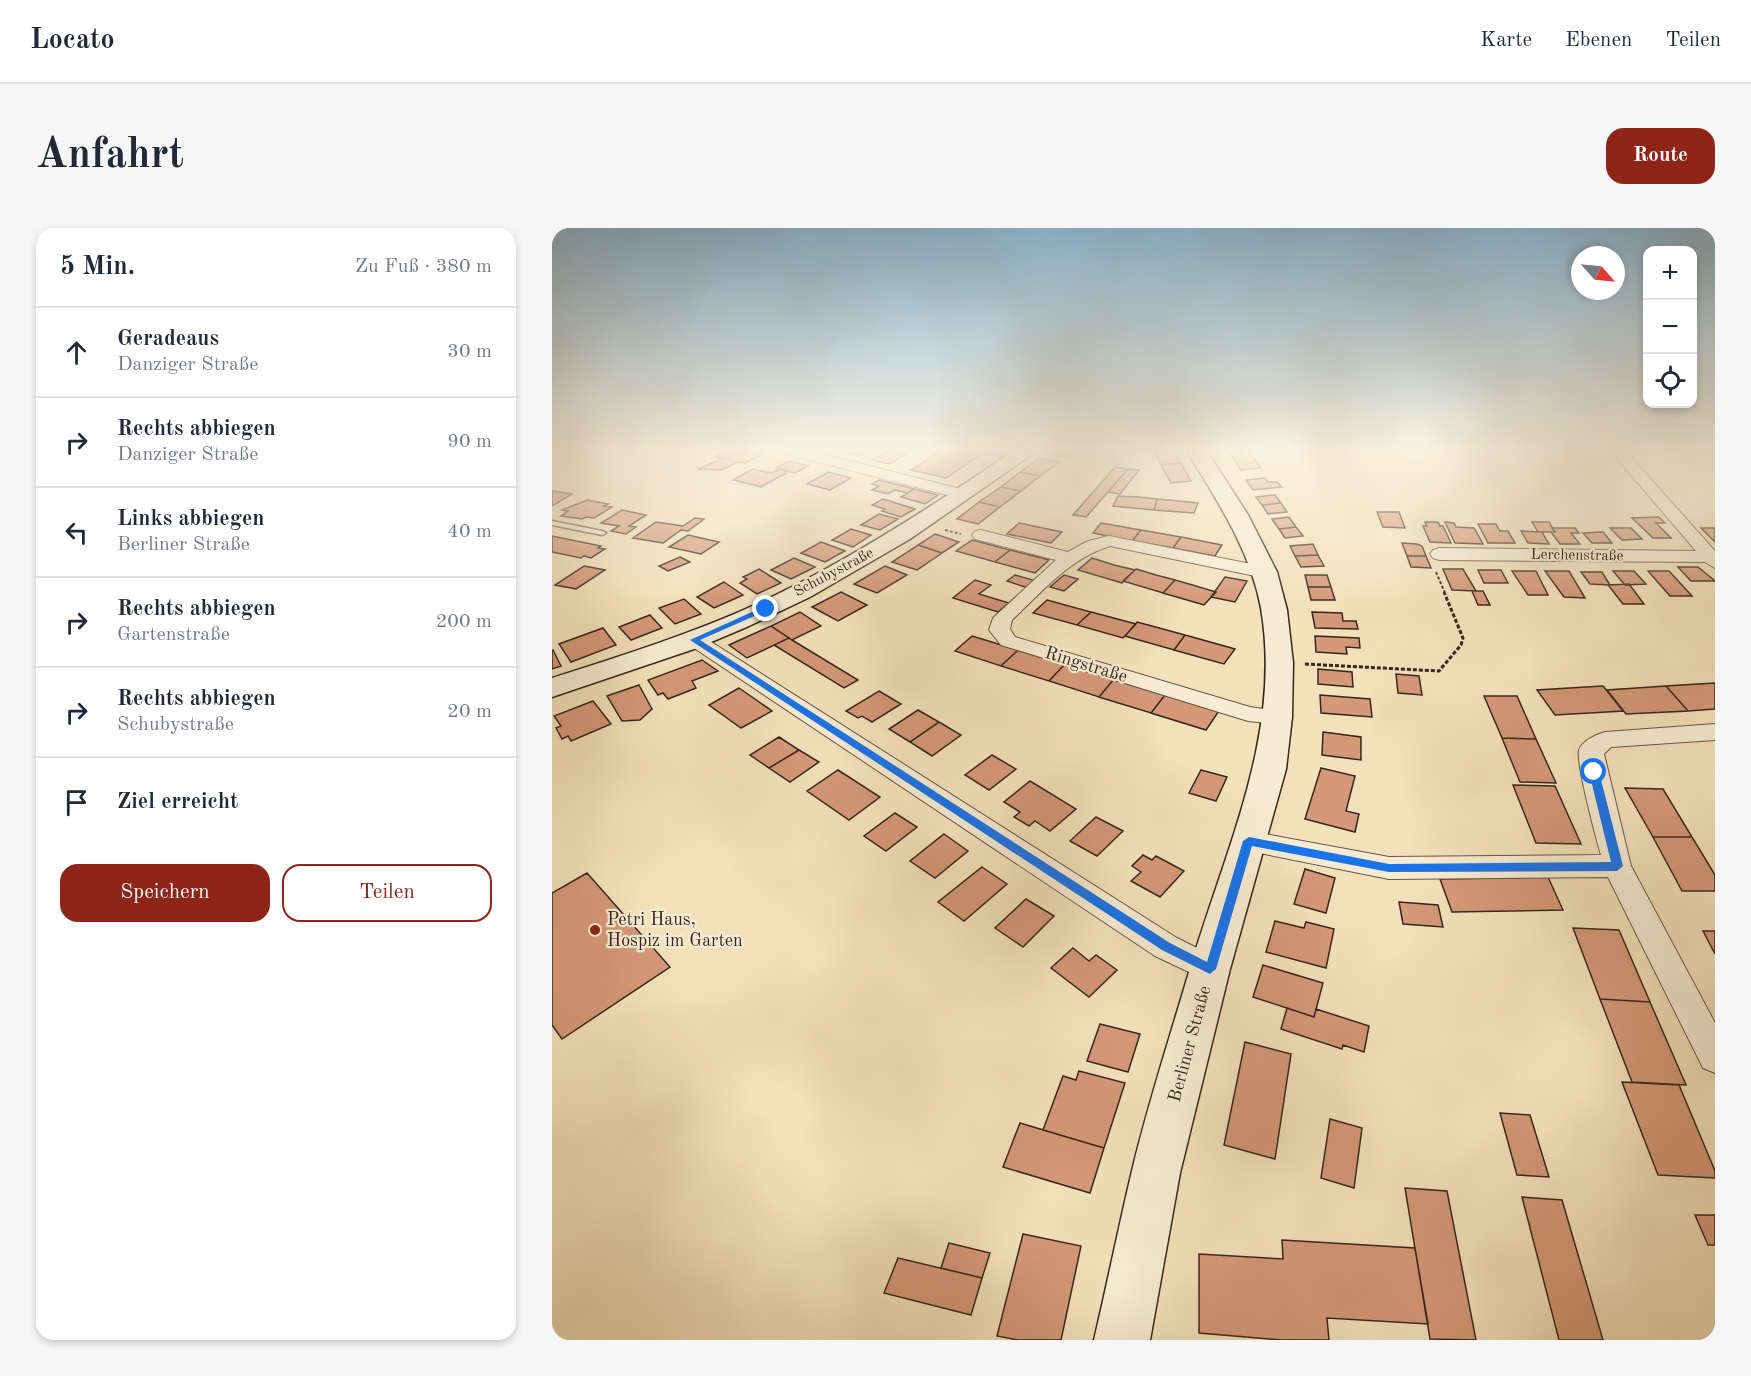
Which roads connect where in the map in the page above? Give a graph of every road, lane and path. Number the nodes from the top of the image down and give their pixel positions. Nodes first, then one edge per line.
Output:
1 (954, 500) edge
2 (1228, 500) edge
3 (1661, 500) edge
4 (921, 522) junction
5 (553, 524) edge
6 (602, 533) dead end
7 (981, 535) joint
8 (1439, 554) joint
9 (1071, 558) junction
10 (1714, 559) edge
11 (1265, 572) junction
12 (694, 640) junction
13 (1279, 663) junction
14 (552, 688) edge
15 (1277, 717) junction
16 (1715, 732) edge
17 (1249, 841) junction
18 (1617, 866) junction
19 (1210, 969) junction
20 (1715, 1057) edge
21 (1122, 1340) edge

1 - 4 street, Schubystraße
2 - 11 street, Berliner Straße
3 - 10 street
4 - 7 path
4 - 12 street, Schubystraße
5 - 6 lane
7 - 9 street
8 - 10 street, Lerchenstraße
8 - 13 path
9 - 11 street, Ringstraße
9 - 15 street, Ringstraße
11 - 13 street, Berliner Straße
12 - 14 street, Schubystraße
12 - 19 street
13 - 15 street, Berliner Straße
15 - 17 street, Berliner Straße
16 - 18 street
17 - 18 street
17 - 19 street, Berliner Straße
18 - 20 street
19 - 21 street, Berliner Straße

